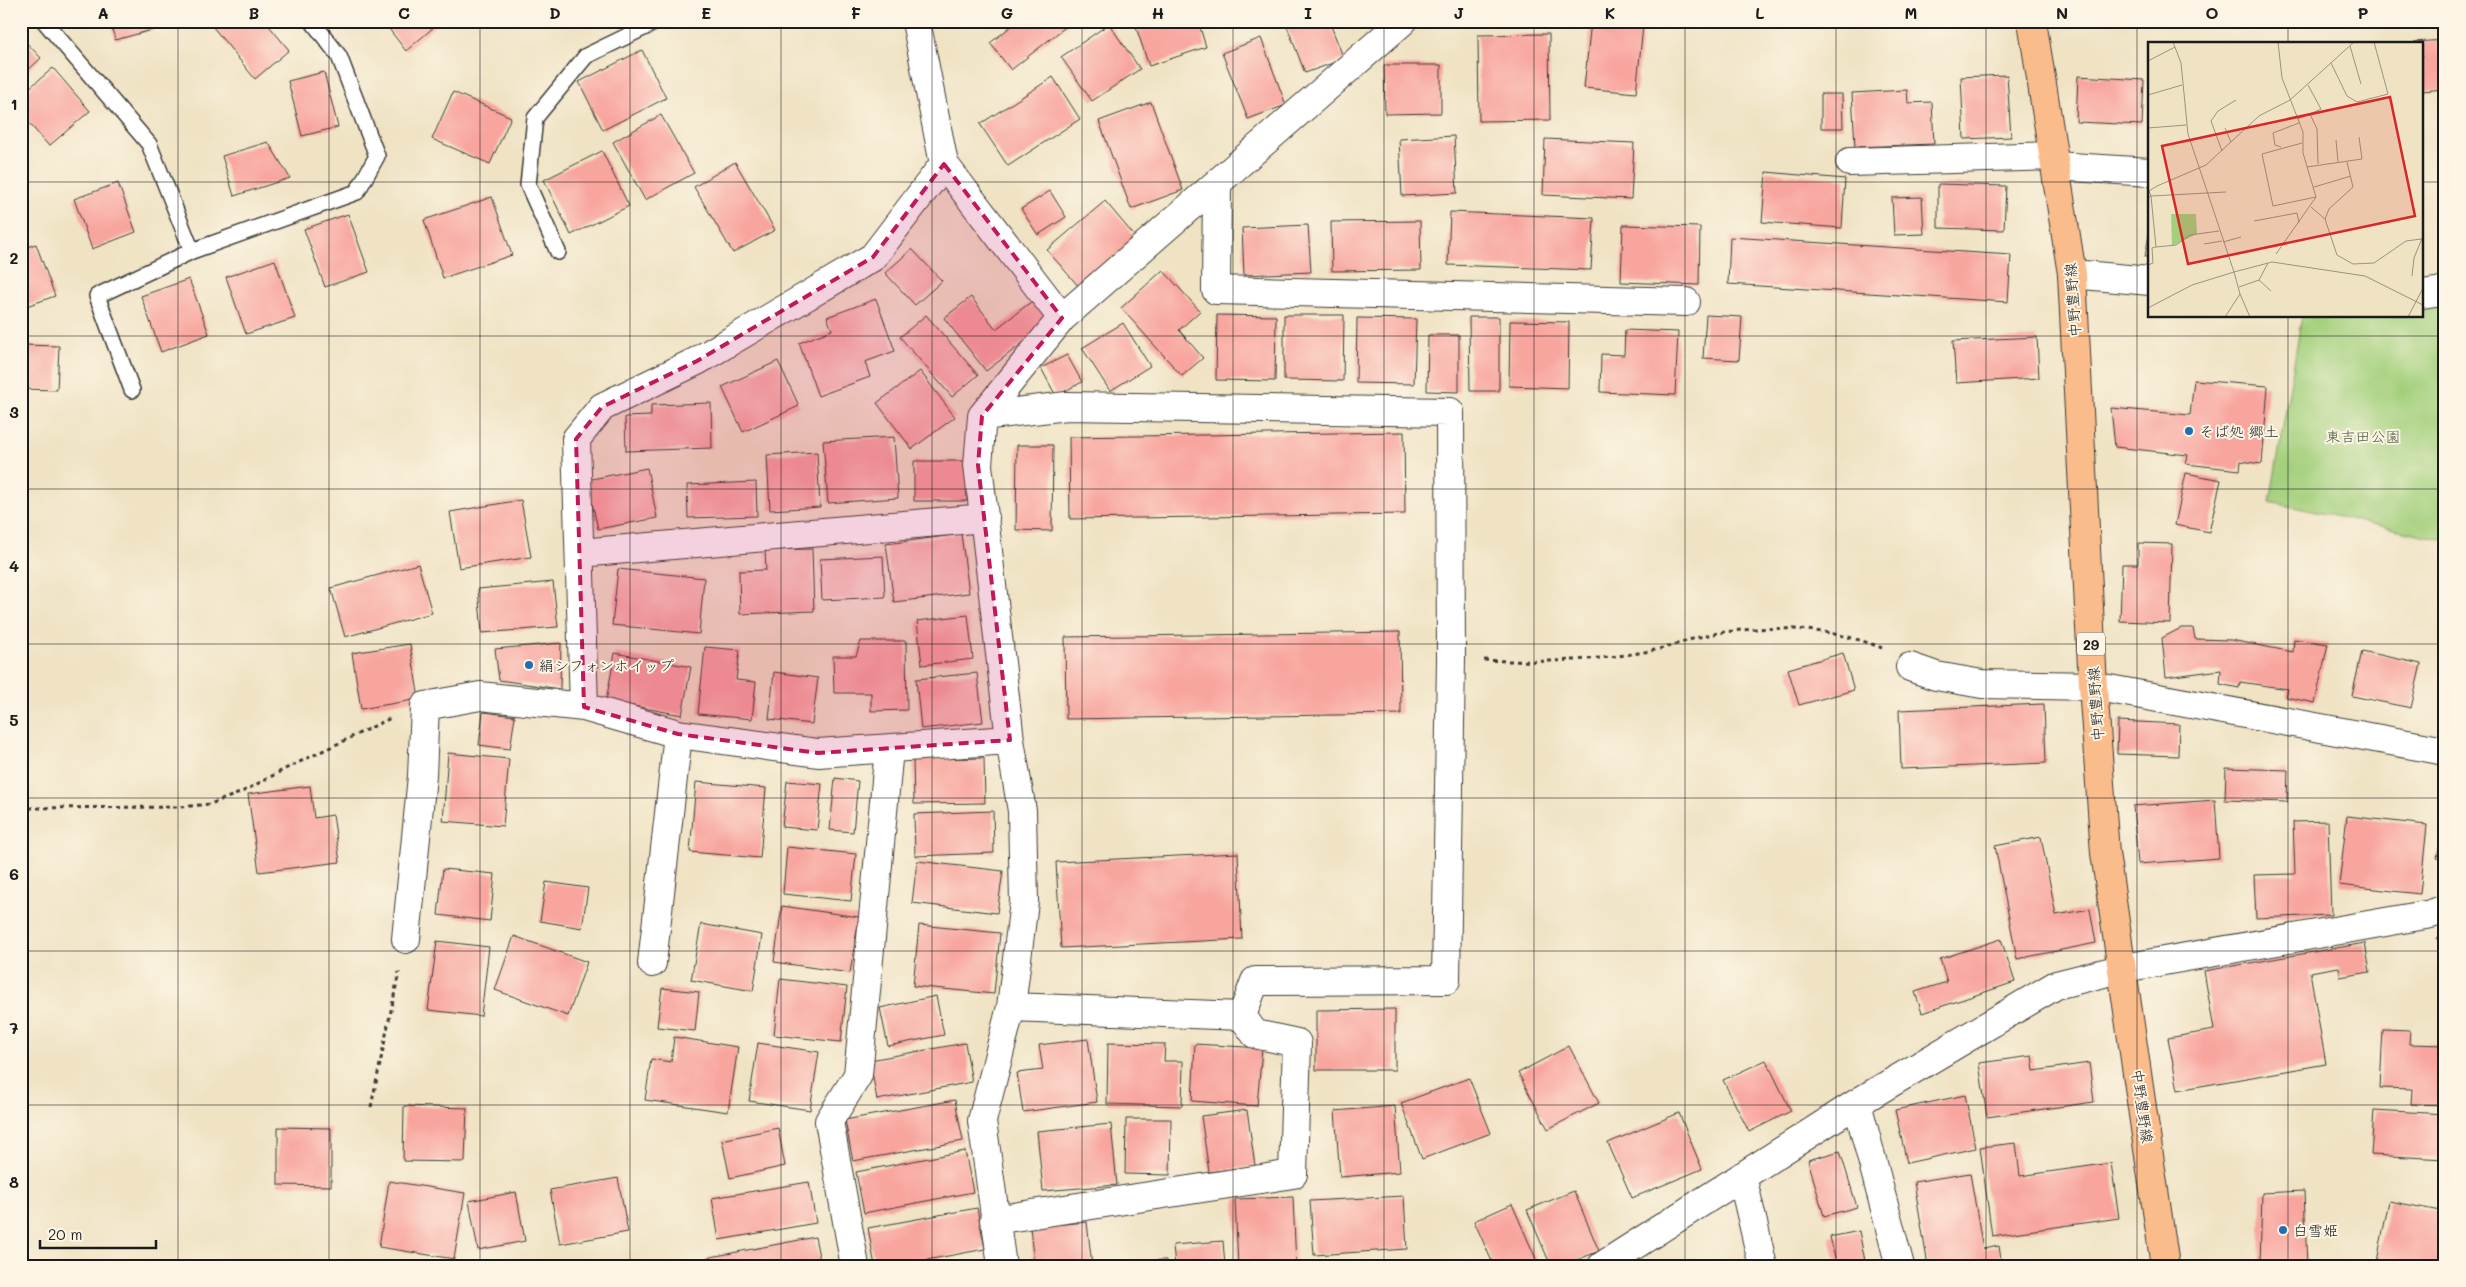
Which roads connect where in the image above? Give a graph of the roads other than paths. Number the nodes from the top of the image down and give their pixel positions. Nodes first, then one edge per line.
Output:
1 (312, 21) edge
2 (665, 21) edge
3 (916, 21) edge
4 (1403, 21) edge
5 (2032, 21) edge
6 (49, 23) edge
7 (2054, 161) junction
8 (1850, 162) dead end
9 (944, 164) junction
10 (2148, 172) edge
11 (1216, 185) junction
12 (192, 251) junction
13 (558, 252) dead end
14 (2072, 274) junction
15 (2148, 281) edge
16 (2445, 289) edge
17 (2424, 294) edge
18 (1686, 302) dead end
19 (1062, 318) junction
20 (132, 390) dead end
21 (982, 416) junction
22 (984, 518) junction
23 (580, 553) junction
24 (1910, 668) road end
25 (2093, 686) junction
26 (584, 707) junction
27 (678, 734) junction
28 (1010, 740) junction
29 (889, 749) junction
30 (2445, 751) edge
31 (2445, 910) edge
32 (406, 939) road end
33 (652, 962) dead end
34 (2124, 968) junction
35 (1012, 1007) junction
36 (1242, 1016) junction
37 (1857, 1103) junction
38 (1742, 1176) junction
39 (994, 1220) junction
40 (855, 1266) edge
41 (1002, 1266) edge
42 (1602, 1266) edge
43 (1763, 1266) edge
44 (1900, 1266) edge
45 (2166, 1266) edge

1 - 12 lane
2 - 13 lane
3 - 9 street
4 - 11 street
5 - 7 main road, 中野豊野線 / 29
6 - 12 lane
7 - 8 street
7 - 10 street
7 - 14 main road, 中野豊野線 / 29
9 - 19 street
9 - 23 street
11 - 18 street
11 - 19 street
12 - 20 lane
14 - 15 street
14 - 25 main road, 中野豊野線 / 29
16 - 17 street
19 - 21 street
21 - 22 street
21 - 36 street
22 - 23 street
22 - 28 street
23 - 26 street
24 - 25 street
25 - 30 street
25 - 34 main road, 中野豊野線 / 29
26 - 27 street
26 - 32 street
27 - 29 street
27 - 33 street
28 - 29 street
28 - 35 street
29 - 40 street
31 - 34 street
34 - 37 street
34 - 45 main road, 中野豊野線 / 29
35 - 36 street
35 - 39 street
36 - 39 street
37 - 38 street
37 - 44 street
38 - 42 street
38 - 43 street
39 - 41 street

